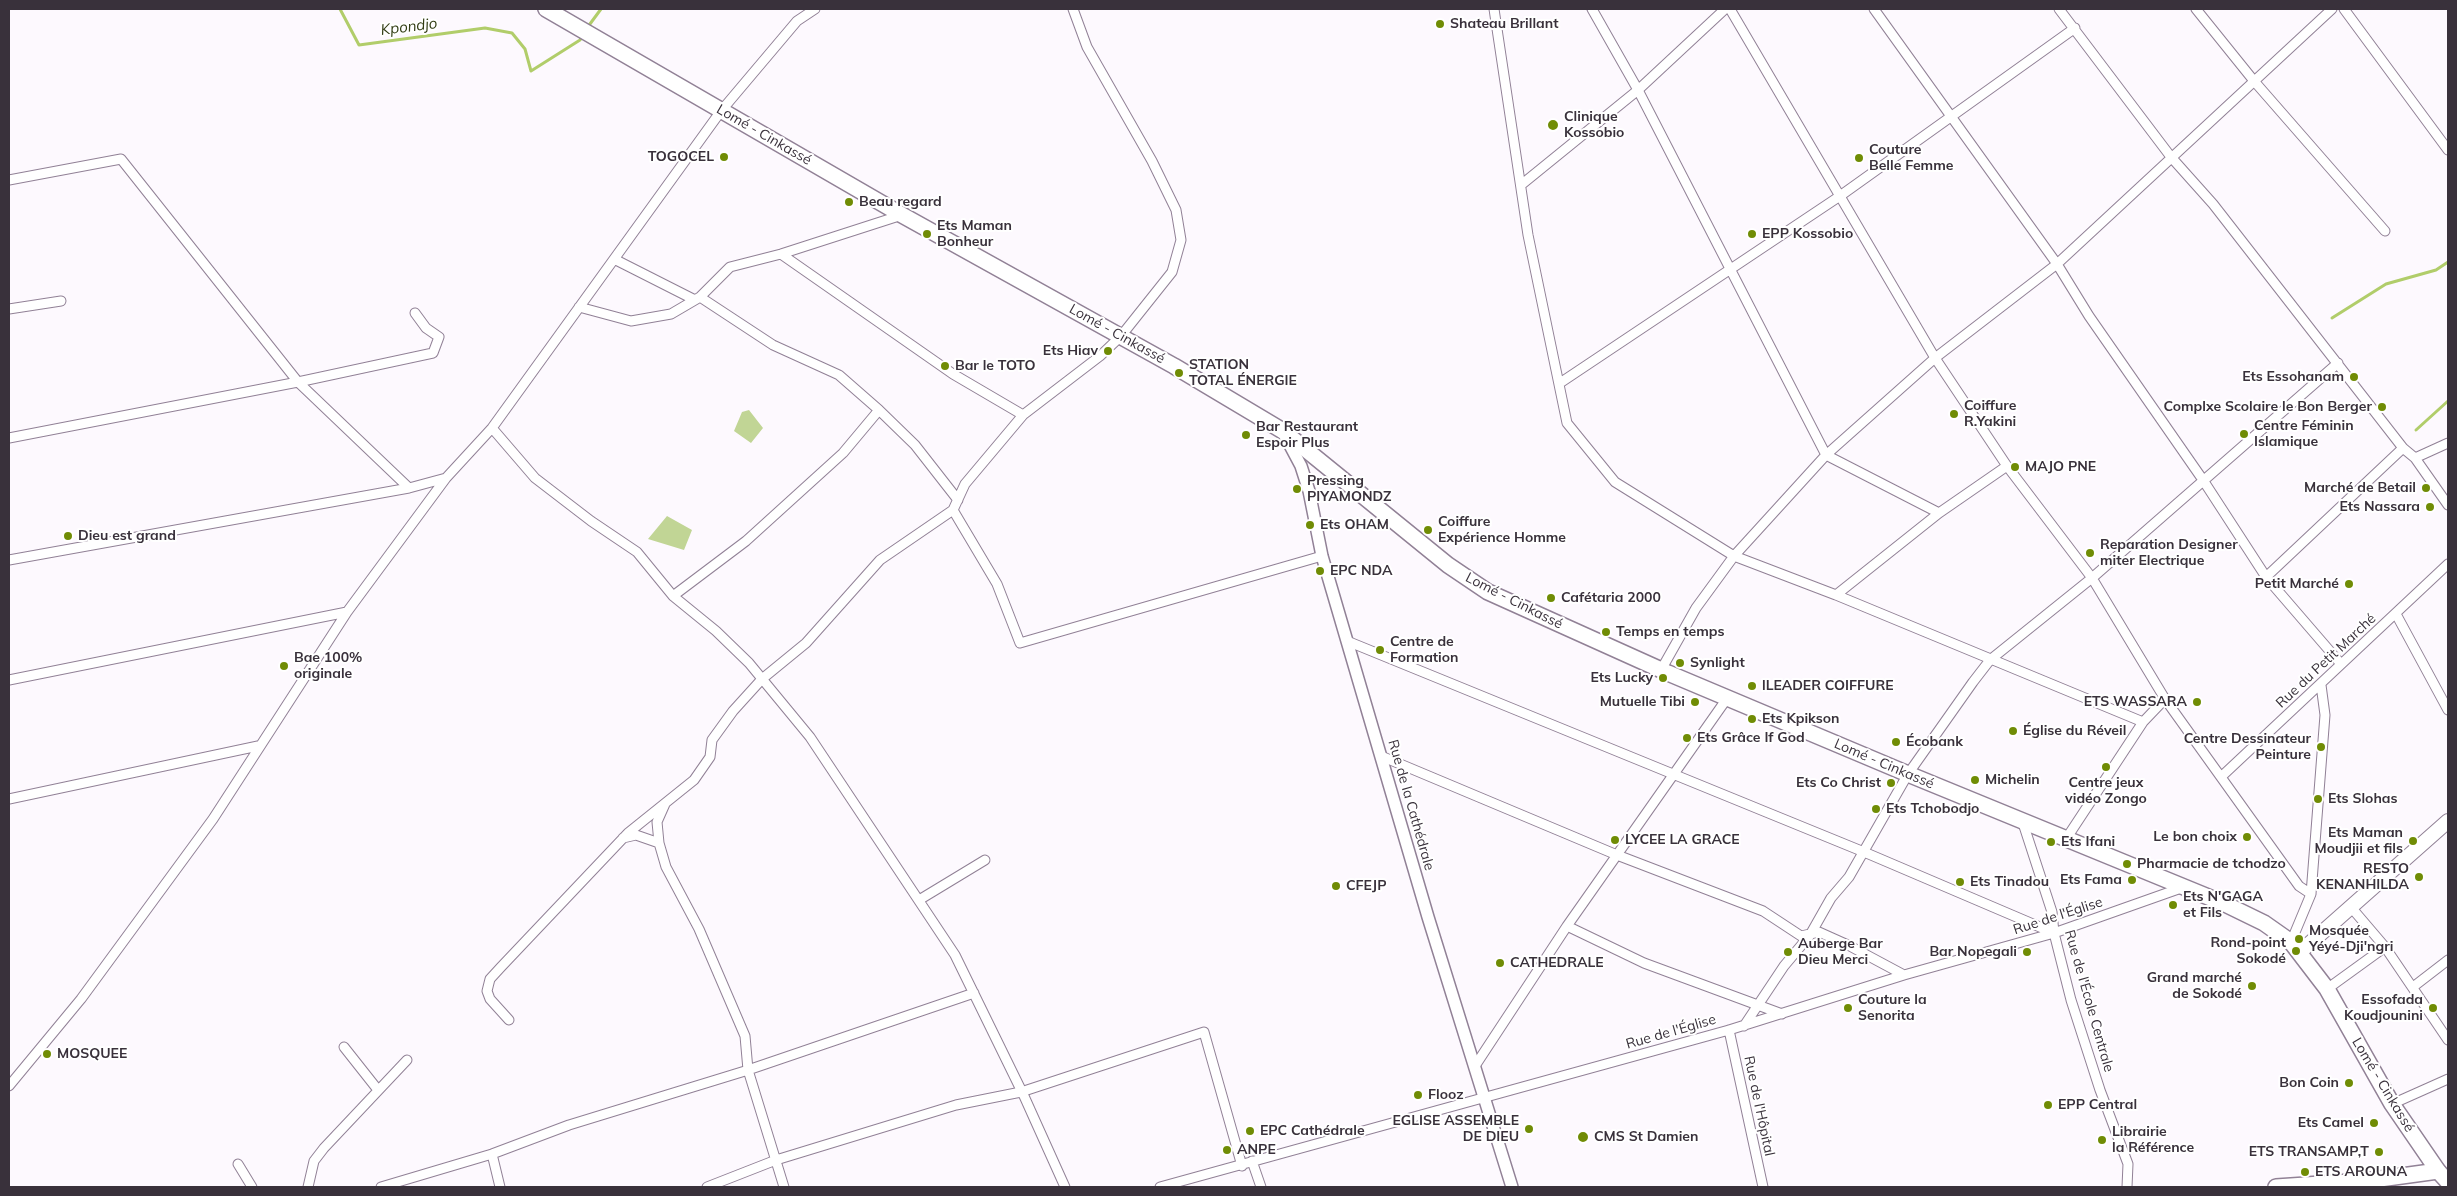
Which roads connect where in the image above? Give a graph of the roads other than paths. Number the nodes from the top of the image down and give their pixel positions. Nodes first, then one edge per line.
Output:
1 (546, 9) edge
2 (815, 9) edge
3 (1073, 9) edge
4 (1494, 9) edge
5 (1592, 9) edge
6 (1725, 9) edge
7 (1730, 9) edge
8 (1874, 9) edge
9 (2059, 9) edge
10 (2196, 9) edge
11 (2332, 9) edge
12 (2344, 9) edge
13 (2075, 28) junction
14 (2254, 81) junction
15 (1638, 90) junction
16 (721, 111) junction
17 (1950, 116) junction
18 (2448, 150) edge
19 (2171, 157) junction
20 (9, 180) edge
21 (1521, 185) junction
22 (1840, 196) junction
23 (902, 215) junction
24 (2385, 231) dead end
25 (781, 254) junction
26 (614, 259) junction
27 (2057, 264) junction
28 (1731, 267) junction
29 (698, 299) junction
30 (61, 301) dead end
31 (579, 307) junction
32 (9, 309) edge
33 (415, 313) dead end
34 (1121, 336) junction
35 (1934, 358) junction
36 (2338, 363) junction
37 (298, 382) junction
38 (1560, 383) junction
39 (879, 410) junction
40 (1023, 415) junction
41 (492, 428) junction
42 (1283, 431) junction
43 (9, 438) edge
44 (2448, 443) edge
45 (2403, 448) junction
46 (1826, 454) junction
47 (2415, 458) junction
48 (2007, 466) junction
49 (446, 478) junction
50 (2203, 480) junction
51 (409, 488) junction
52 (958, 500) junction
53 (2448, 505) edge
54 (953, 510) junction
55 (1939, 513) junction
56 (1322, 556) junction
57 (1734, 556) junction
58 (9, 560) edge
59 (2448, 564) edge
60 (2266, 576) junction
61 (2092, 578) junction
62 (1836, 594) junction
63 (673, 596) junction
64 (347, 612) junction
65 (2396, 614) junction
66 (1347, 641) junction
67 (1990, 660) junction
68 (2341, 664) junction
69 (1661, 670) junction
70 (762, 679) junction
71 (9, 680) edge
72 (2321, 685) junction
73 (1728, 697) junction
74 (2165, 699) junction
75 (2448, 710) edge
76 (2143, 722) junction
77 (258, 746) junction
78 (1381, 756) junction
79 (1908, 774) junction
80 (1672, 776) junction
81 (2222, 776) junction
82 (9, 799) edge
83 (666, 801) junction
84 (2022, 820) junction
85 (2448, 821) edge
86 (622, 838) junction
87 (2066, 839) junction
88 (659, 844) junction
89 (1864, 852) junction
90 (1617, 855) junction
91 (986, 860) dead end
92 (2184, 887) junction
93 (2311, 894) junction
94 (919, 900) junction
95 (2350, 906) junction
96 (1568, 926) junction
97 (2054, 933) junction
98 (1810, 935) junction
99 (2295, 947) junction
100 (2385, 947) junction
101 (2448, 960) edge
102 (1904, 976) junction
103 (2413, 987) junction
104 (2327, 989) junction
105 (974, 993) junction
106 (1758, 1004) junction
107 (1782, 1014) junction
108 (509, 1020) dead end
109 (1744, 1026) junction
110 (1729, 1030) junction
111 (2448, 1040) edge
112 (344, 1047) dead end
113 (407, 1060) dead end
114 (1475, 1066) junction
115 (748, 1070) junction
116 (2448, 1079) edge
117 (9, 1086) edge
118 (378, 1090) junction
119 (1021, 1092) junction
120 (1486, 1099) junction
121 (2392, 1104) junction
122 (492, 1154) junction
123 (776, 1160) junction
124 (1252, 1161) junction
125 (238, 1164) dead end
126 (1242, 1166) junction
127 (2445, 1174) edge
128 (2363, 1184) edge
129 (252, 1187) edge
130 (308, 1187) edge
131 (381, 1187) edge
132 (500, 1187) edge
133 (707, 1187) edge
134 (784, 1187) edge
135 (1065, 1187) edge
136 (1160, 1187) edge
137 (1260, 1187) edge
138 (1512, 1187) edge
139 (1763, 1187) edge
140 (2127, 1187) edge
141 (2276, 1187) edge

1 - 16 main road, Lomé - Cinkassé
2 - 16 street
3 - 34 street
4 - 21 street
5 - 15 street
6 - 15 street
7 - 22 street
8 - 17 street
9 - 13 street
10 - 14 street
11 - 14 street
12 - 18 street
13 - 17 street
13 - 19 street
14 - 19 street
14 - 24 street
15 - 21 street
15 - 28 street
16 - 23 main road, Lomé - Cinkassé
16 - 26 street
17 - 22 street
17 - 27 street
19 - 27 street
19 - 36 street
20 - 37 street
21 - 38 street
22 - 28 street
22 - 35 street
23 - 25 street
23 - 34 main road, Lomé - Cinkassé
25 - 29 street
25 - 40 street
26 - 29 street
26 - 31 street
27 - 35 street
27 - 50 street
28 - 38 street
28 - 46 street
29 - 31 street
29 - 39 street
30 - 32 street
31 - 41 street
33 - 37 street
34 - 40 street
34 - 42 main road, Lomé - Cinkassé
35 - 46 street
35 - 48 street
36 - 45 street
36 - 50 street
37 - 43 street
37 - 51 street
38 - 57 street
39 - 52 street
39 - 63 street
40 - 52 street
41 - 49 street
41 - 63 street
42 - 56 street, Rue de la Cathédrale
42 - 69 main road, Lomé - Cinkassé
44 - 47 street
45 - 47 street
45 - 60 street
46 - 55 street
46 - 57 street
47 - 53 street
48 - 55 street
48 - 61 street
49 - 51 street
49 - 64 street
50 - 60 street
50 - 61 street
51 - 58 street
52 - 54 street
54 - 56 street
54 - 70 street
55 - 62 street
56 - 66 street, Rue de la Cathédrale
57 - 62 street
57 - 69 street
59 - 65 street, Rue du Petit Marché
60 - 68 street
61 - 67 street
61 - 74 street
62 - 67 street
63 - 70 street
64 - 71 street
64 - 77 street
65 - 68 street, Rue du Petit Marché
65 - 75 street
66 - 78 street, Rue de la Cathédrale
66 - 80 street
67 - 76 street
67 - 79 street
68 - 72 street, Rue du Petit Marché
69 - 73 main road, Lomé - Cinkassé
70 - 83 street
70 - 94 street
72 - 81 street, Rue du Petit Marché
72 - 93 street
73 - 79 main road, Lomé - Cinkassé
73 - 80 street
74 - 76 street
74 - 81 street
76 - 87 street
77 - 82 street
77 - 117 street
78 - 90 street
78 - 114 street, Rue de la Cathédrale
79 - 84 main road, Lomé - Cinkassé
79 - 89 street
80 - 89 street
80 - 90 street
81 - 93 street
83 - 86 street
83 - 88 street
84 - 87 main road, Lomé - Cinkassé
84 - 97 street, Rue de l'École Centrale
85 - 95 main road
86 - 88 street
86 - 108 street
87 - 92 main road, Lomé - Cinkassé
88 - 115 street
89 - 97 street
89 - 98 street
90 - 96 street
90 - 98 street
91 - 94 street
92 - 97 street, Rue de l'Église
92 - 99 main road, Lomé - Cinkassé
93 - 99 street
94 - 105 street
95 - 99 main road
95 - 100 street
96 - 106 street
96 - 114 street
97 - 102 street, Rue de l'Église
97 - 140 street, Rue de l'École Centrale
98 - 102 street
98 - 106 street
99 - 104 main road, Lomé - Cinkassé
100 - 103 street
100 - 104 street
101 - 103 street
102 - 107 street, Rue de l'Église
103 - 111 street
104 - 121 main road, Lomé - Cinkassé
105 - 115 street
105 - 119 street
106 - 107 street
106 - 109 street
107 - 109 street, Rue de l'Église
109 - 110 street, Rue de l'Église
110 - 120 street, Rue de l'Église
110 - 139 street, Rue de l'Hôpital
112 - 118 street
113 - 118 street
114 - 120 street, Rue de la Cathédrale
115 - 122 street
115 - 123 street
116 - 121 street
118 - 130 street
119 - 123 street
119 - 126 street
119 - 135 street
120 - 124 street, Rue de l'Église
120 - 138 street, Rue de la Cathédrale
121 - 127 main road, Lomé - Cinkassé
122 - 131 street
122 - 132 street
123 - 133 street
123 - 134 street
124 - 126 street, Rue de l'Église
124 - 137 street
125 - 129 street
126 - 136 street, Rue de l'Église
127 - 128 main road
128 - 141 main road

